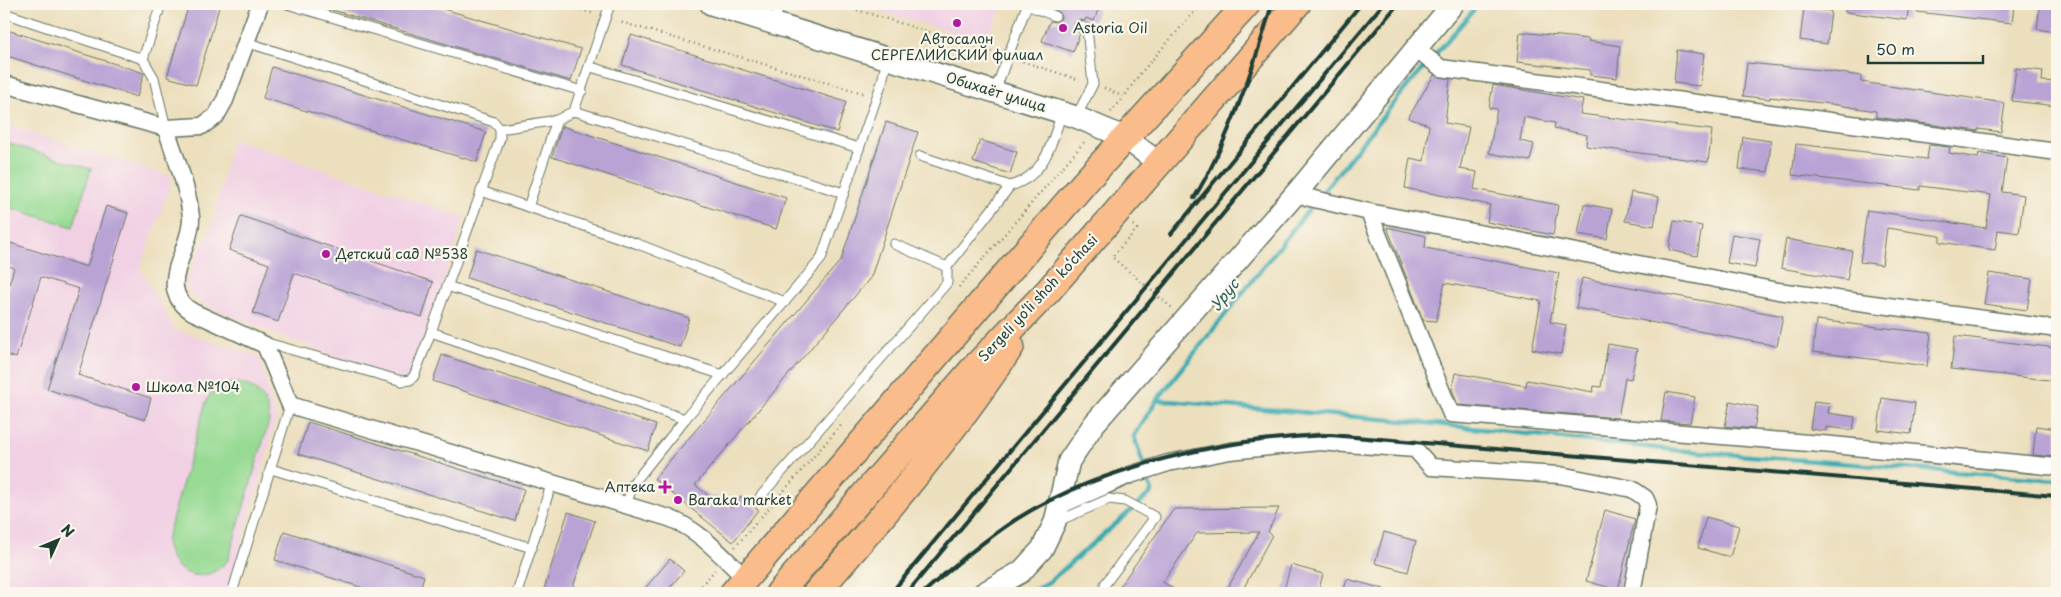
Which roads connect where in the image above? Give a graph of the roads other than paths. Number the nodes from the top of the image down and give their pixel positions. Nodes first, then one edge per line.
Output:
1 (160, 4) edge
2 (260, 4) edge
3 (287, 4) edge
4 (610, 4) edge
5 (711, 4) edge
6 (1247, 4) edge
7 (1297, 4) edge
8 (1453, 4) edge
9 (4, 13) edge
10 (777, 14) edge
11 (1055, 16) dead end
12 (1080, 26) dead end
13 (246, 42) junction
14 (1415, 48) junction
15 (887, 58) junction
16 (143, 59) junction
17 (591, 67) junction
18 (4, 84) edge
19 (995, 90) junction
20 (582, 91) junction
21 (574, 111) junction
22 (1069, 114) junction
23 (557, 120) junction
24 (166, 128) junction
25 (500, 130) junction
26 (1124, 137) junction
27 (860, 148) junction
28 (2057, 152) edge
29 (920, 156) dead end
30 (1158, 163) junction
31 (1010, 186) junction
32 (481, 190) junction
33 (844, 193) junction
34 (1310, 197) junction
35 (528, 206) junction
36 (1369, 212) junction
37 (894, 244) dead end
38 (947, 266) junction
39 (447, 286) junction
40 (1048, 291) junction
41 (785, 302) junction
42 (2057, 329) edge
43 (431, 332) junction
44 (258, 340) junction
45 (723, 375) junction
46 (290, 405) junction
47 (685, 419) junction
48 (2057, 467) edge
49 (271, 469) junction
50 (551, 484) junction
51 (760, 497) dead end
52 (626, 506) junction
53 (1057, 514) junction
54 (532, 548) junction
55 (1105, 584) dead end
56 (739, 586) edge
57 (232, 593) edge
58 (517, 593) edge
59 (779, 593) edge
60 (816, 593) edge
61 (984, 593) edge
62 (1632, 593) edge

1 - 16 lane
2 - 13 street
3 - 20 lane
4 - 17 lane
5 - 10 street, Обихаёт улица
6 - 26 main road
7 - 30 main road, Sergeli yo‘li shoh ko‘chasi
8 - 14 street
9 - 16 lane
10 - 15 street, Обихаёт улица
11 - 19 lane
12 - 22 lane
13 - 24 street
13 - 25 lane
14 - 28 street
14 - 34 street
15 - 19 street, Обихаёт улица
15 - 27 lane
16 - 24 lane
17 - 20 lane
17 - 27 lane
18 - 24 street
19 - 22 street, Обихаёт улица
20 - 21 lane
21 - 23 lane
21 - 33 lane
22 - 26 street, Обихаёт улица
22 - 31 lane
23 - 25 lane
23 - 35 lane
24 - 44 street
25 - 32 lane
26 - 30 street, Обихаёт улица
26 - 56 main road
27 - 33 lane
29 - 31 lane
30 - 40 main road, Sergeli yo‘li shoh ko‘chasi
31 - 38 lane
32 - 35 lane
32 - 39 lane
33 - 41 lane
34 - 36 street
34 - 53 street
35 - 41 lane
36 - 42 street
36 - 48 street
37 - 38 lane
38 - 51 lane
39 - 43 lane
39 - 45 lane
40 - 59 main road, Sergeli yo‘li shoh ko‘chasi
40 - 60 main road
41 - 45 lane
43 - 44 lane
43 - 47 lane
44 - 46 street
45 - 47 lane
46 - 49 lane
46 - 50 street
47 - 52 lane
49 - 54 lane
49 - 57 lane
50 - 52 street
50 - 54 lane
52 - 56 street
53 - 55 lane
53 - 61 street
53 - 62 street
54 - 58 lane

